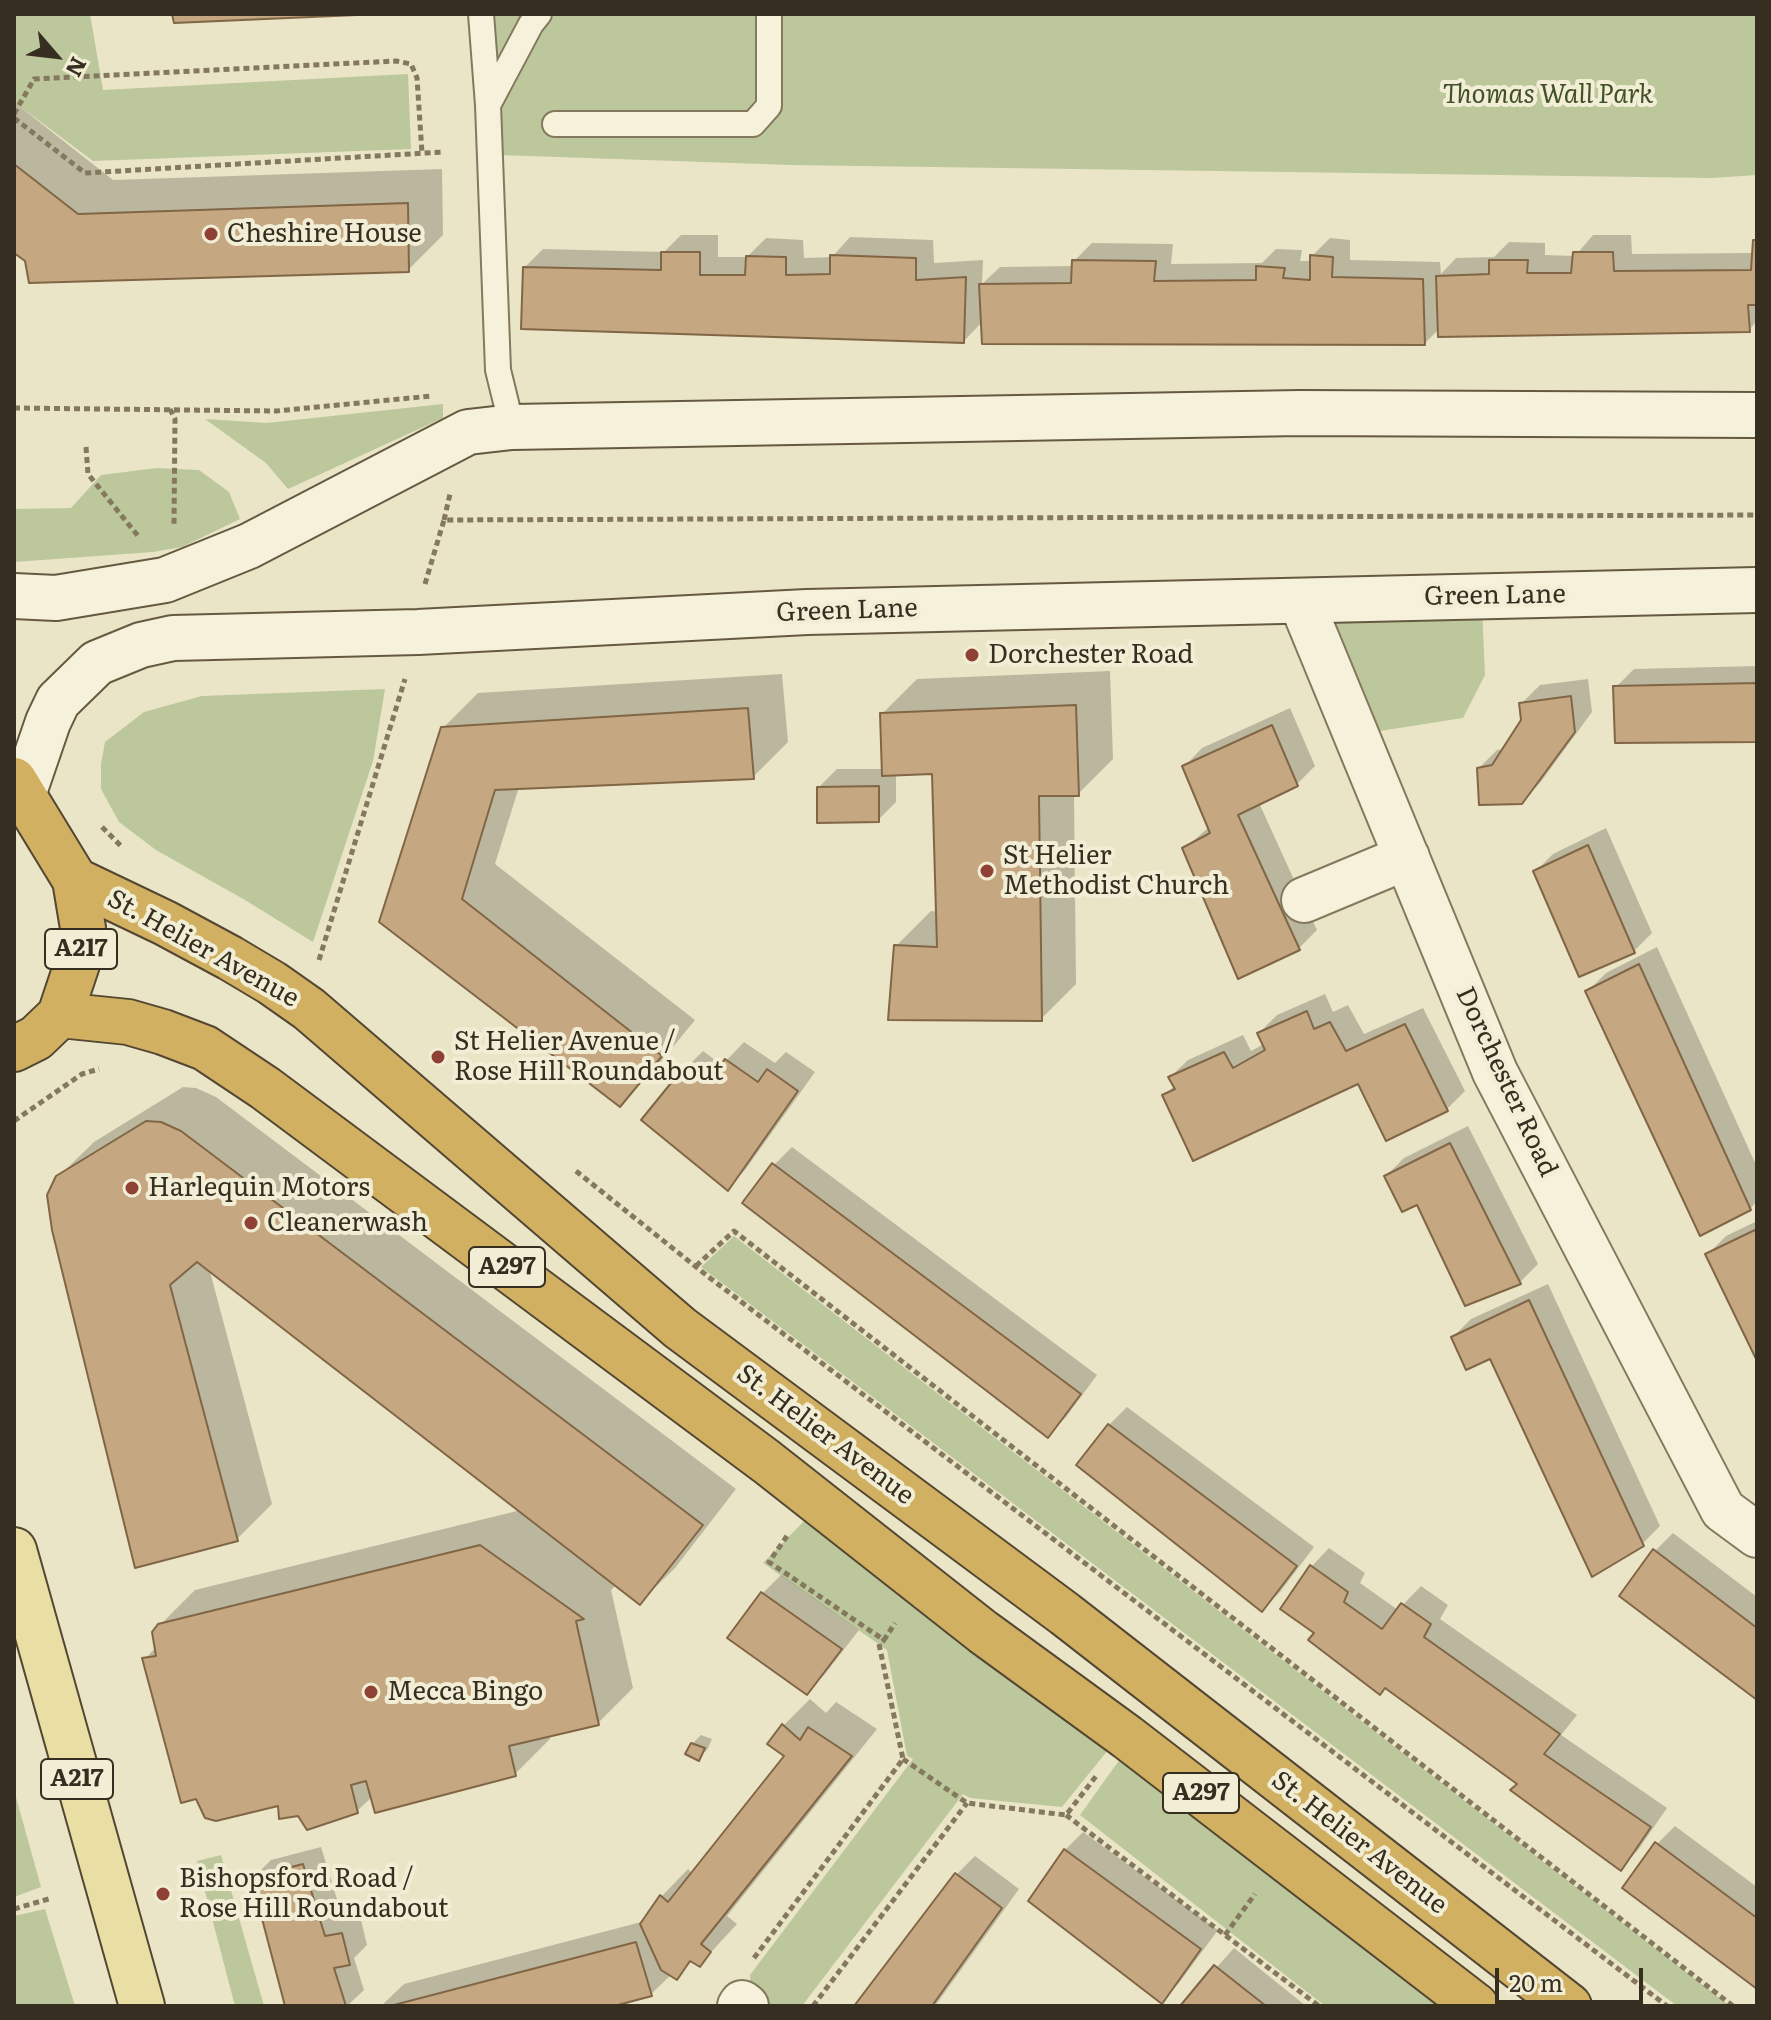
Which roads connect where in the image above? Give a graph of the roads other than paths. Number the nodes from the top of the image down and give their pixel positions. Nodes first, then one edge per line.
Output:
1 (481, 14) edge
2 (539, 14) edge
3 (769, 14) edge
4 (488, 105) junction
5 (555, 124) dead end
6 (1757, 415) edge
7 (512, 427) junction
8 (1757, 590) edge
9 (14, 596) edge
10 (1301, 601) junction
11 (19, 788) edge
12 (1407, 857) junction
13 (75, 880) junction
14 (1304, 900) dead end
15 (60, 1015) junction
16 (14, 1049) edge
17 (1757, 1535) edge
18 (14, 1550) edge
19 (142, 2006) edge
20 (1476, 2006) edge
21 (1569, 2006) edge

1 - 4 lane
2 - 4 lane
3 - 5 lane
4 - 7 lane
6 - 7 main road
7 - 9 main road
8 - 10 main road, Green Lane
10 - 11 main road, Green Lane
10 - 12 main road, Dorchester Road
11 - 13 highway, A217
12 - 14 main road
12 - 17 main road, Dorchester Road
13 - 15 highway, A217
13 - 21 highway, St. Helier Avenue
15 - 16 highway
15 - 20 highway, A297
18 - 19 main road, A217

